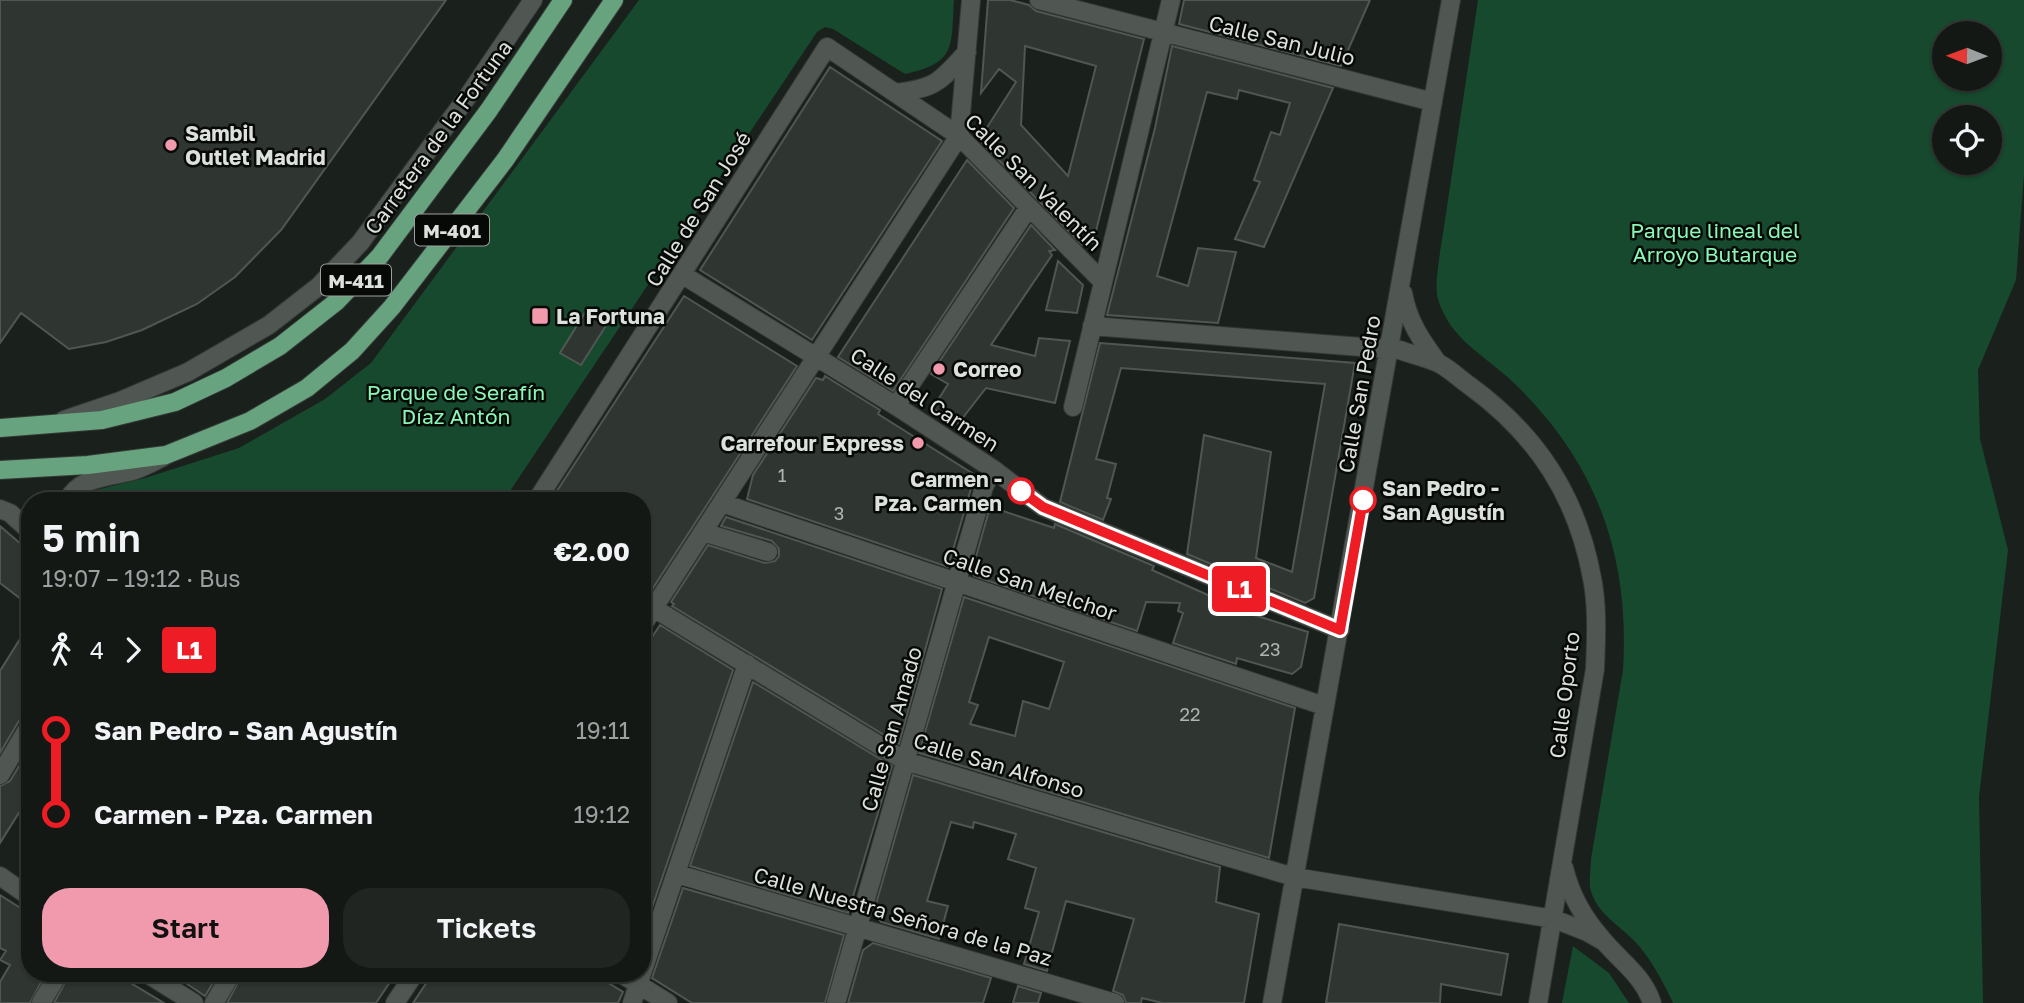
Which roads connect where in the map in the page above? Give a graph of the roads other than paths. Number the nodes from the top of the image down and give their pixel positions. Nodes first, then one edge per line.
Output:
1 (533, 0) edge
2 (563, 0) edge
3 (614, 0) edge
4 (971, 0) edge
5 (1039, 0) edge
6 (1171, 0) edge
7 (1451, 0) edge
8 (1164, 33) junction
9 (827, 47) joint
10 (967, 52) junction
11 (895, 93) junction
12 (1433, 102) junction
13 (959, 136) junction
14 (1029, 207) junction
15 (683, 275) junction
16 (1103, 282) junction
17 (1401, 284) junction
18 (1092, 326) junction
19 (1390, 349) junction
20 (818, 358) junction
21 (1438, 363) junction
22 (896, 406) junction
23 (1073, 407) dead end
24 (49, 425) junction
25 (0, 428) edge
26 (166, 455) junction
27 (993, 469) junction
28 (0, 470) edge
29 (73, 492) edge
30 (542, 492) edge
31 (722, 503) junction
32 (0, 509) edge
33 (21, 523) edge
34 (703, 532) junction
35 (768, 552) dead end
36 (957, 583) junction
37 (651, 601) edge
38 (651, 607) edge
39 (1340, 630) junction
40 (747, 664) junction
41 (1324, 706) junction
42 (21, 740) edge
43 (905, 761) junction
44 (0, 775) edge
45 (1563, 861) junction
46 (677, 874) junction
47 (0, 876) edge
48 (1294, 877) junction
49 (21, 891) edge
50 (1554, 919) junction
51 (858, 927) junction
52 (1603, 941) junction
53 (651, 948) edge
54 (53, 982) edge
55 (160, 982) edge
56 (227, 982) edge
57 (409, 982) edge
58 (639, 982) edge
59 (646, 982) edge
60 (41, 1003) edge
61 (194, 1003) edge
62 (214, 1003) edge
63 (395, 1003) edge
64 (632, 1003) edge
65 (668, 1003) edge
66 (836, 1003) edge
67 (1115, 1003) edge
68 (1272, 1003) edge
69 (1538, 1003) edge
70 (1652, 1003) edge

1 - 24 street
2 - 24 main road, Carretera de la Fortuna / M-411
3 - 26 main road, M-401
4 - 10 street
5 - 8 street, Calle San Julio
6 - 8 street
7 - 12 street, Calle San Pedro
8 - 12 street, Calle San Julio
8 - 16 street
9 - 11 street, Calle San Valentín
9 - 15 street, Calle de San José
10 - 11 street
10 - 13 street
11 - 13 street, Calle San Valentín
12 - 17 street, Calle San Pedro
13 - 14 street, Calle San Valentín
13 - 20 street
14 - 16 street, Calle San Valentín
14 - 22 street
15 - 20 street, Calle del Carmen
15 - 30 street, Calle de San José
16 - 18 street
17 - 19 street, Calle San Pedro
17 - 21 street, Calle Oporto
18 - 19 street, Calle Oporto
18 - 23 street
19 - 21 street, Calle Oporto
19 - 39 street, Calle San Pedro
20 - 22 street, Calle del Carmen
20 - 31 street
21 - 45 street, Calle Oporto
22 - 27 street, Calle del Carmen
24 - 25 main road, Carretera de la Fortuna / M-411
26 - 28 main road, M-401
26 - 29 street
27 - 36 street, Calle San Amado
27 - 39 street, Calle del Carmen
31 - 34 street
31 - 36 street, Calle San Melchor
32 - 33 street
34 - 35 street
34 - 37 street
36 - 41 street, Calle San Melchor
36 - 43 street, Calle San Amado
38 - 40 street, Calle San Alfonso
39 - 41 street, Calle San Pedro
40 - 43 street, Calle San Alfonso
40 - 46 street
41 - 48 street, Calle San Pedro
42 - 44 street
43 - 48 street, Calle San Alfonso
43 - 51 street, Calle San Amado
45 - 50 street, Calle Oporto
45 - 52 street
46 - 51 street, Calle Nuestra Señora de la Paz
46 - 53 street
47 - 49 street
48 - 50 street, Calle San Alfonso
48 - 68 street, Calle San Pedro
50 - 52 street, Calle San Alfonso
50 - 69 street, Calle Oporto
51 - 66 street, Calle San Amado
51 - 67 street, Calle Nuestra Señora de la Paz
52 - 70 street
54 - 60 street
55 - 61 street
56 - 62 street
57 - 63 street
58 - 64 street
59 - 65 street

